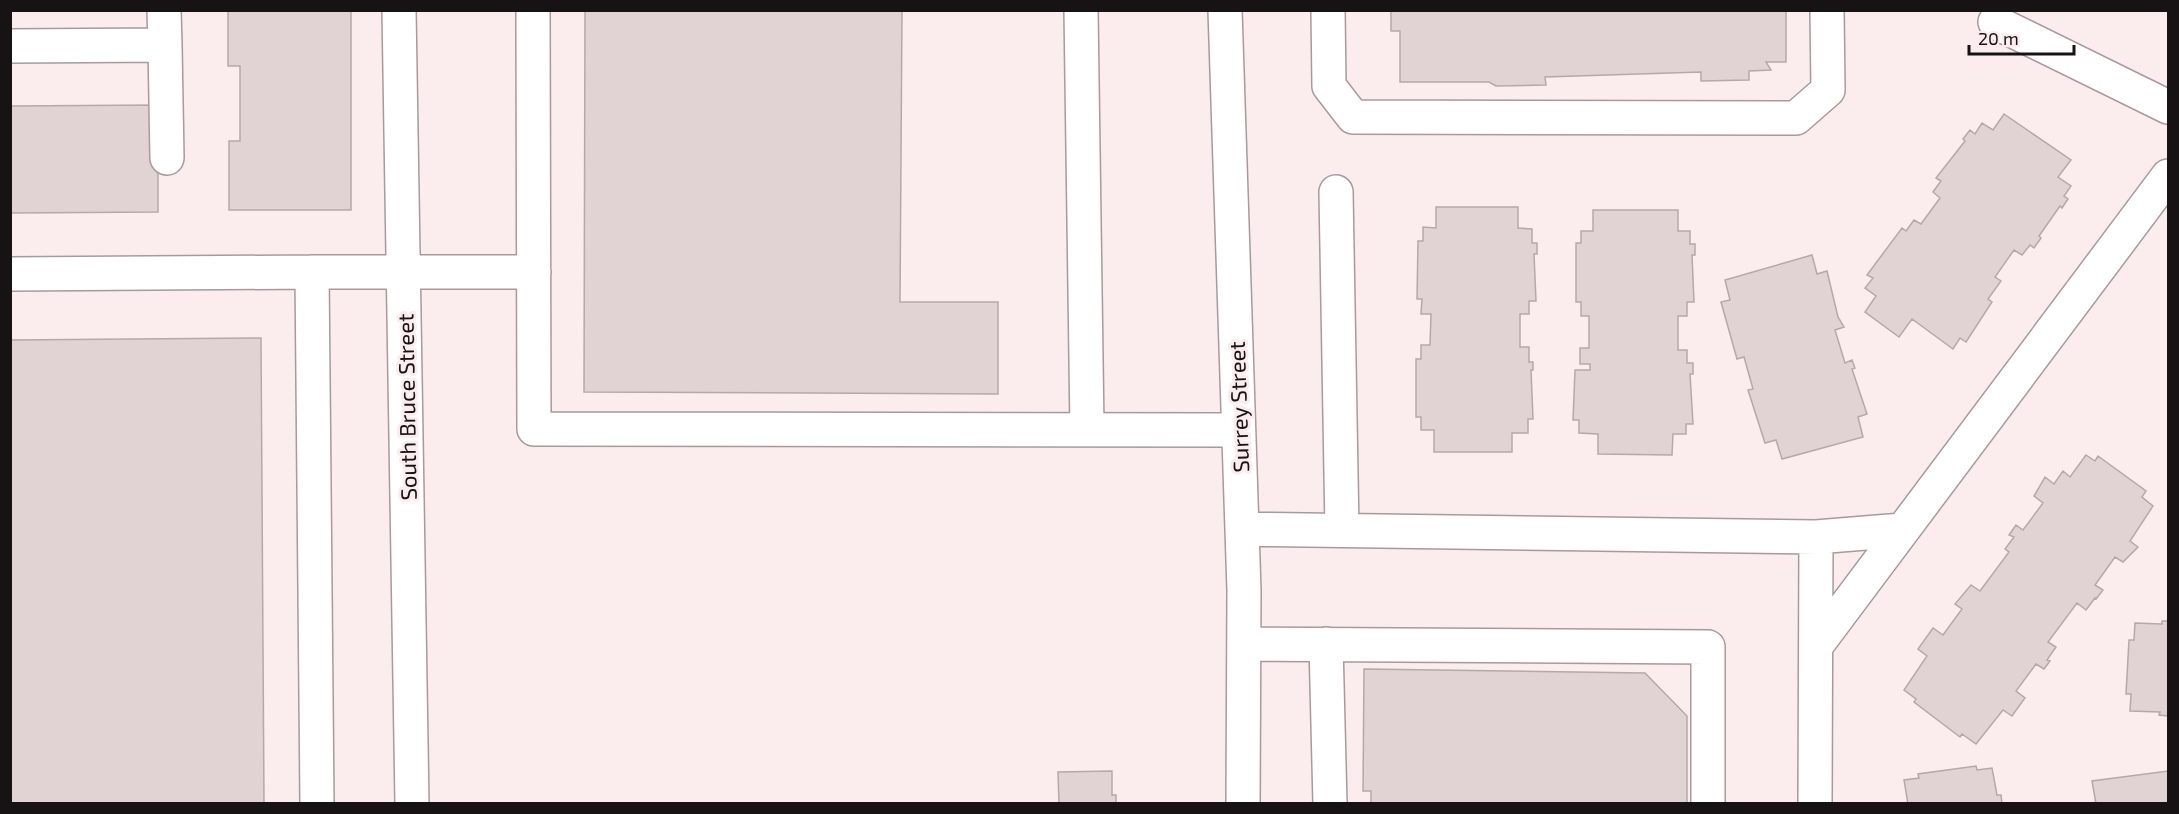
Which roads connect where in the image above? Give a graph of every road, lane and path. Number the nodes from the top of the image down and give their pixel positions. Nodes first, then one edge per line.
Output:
1 (165, 10) edge
2 (399, 10) edge
3 (533, 10) edge
4 (1081, 10) edge
5 (1225, 10) edge
6 (1328, 10) edge
7 (1827, 10) edge
8 (1995, 21) dead end
9 (165, 45) junction
10 (10, 46) edge
11 (2169, 107) edge
12 (167, 158) dead end
13 (2169, 176) edge
14 (1336, 192) dead end
15 (312, 272) junction
16 (534, 272) junction
17 (404, 273) junction
18 (10, 274) edge
19 (1087, 429) junction
20 (1239, 430) junction
21 (1242, 529) junction
22 (1902, 530) junction
23 (1342, 531) junction
24 (1816, 537) junction
25 (1244, 644) junction
26 (1326, 644) junction
27 (1816, 646) junction
28 (317, 804) edge
29 (412, 804) edge
30 (1243, 804) edge
31 (1330, 804) edge
32 (1708, 804) edge
33 (1815, 804) edge

1 - 9 street
2 - 17 street, South Bruce Street
3 - 16 street
4 - 19 street
5 - 20 street, Surrey Street
6 - 7 street
8 - 11 street
9 - 10 street
9 - 12 street
13 - 22 street
14 - 23 street
15 - 17 street
15 - 18 street
15 - 28 street
16 - 17 street
16 - 19 street
17 - 29 street, South Bruce Street
19 - 20 street
20 - 21 street, Surrey Street
21 - 23 street
21 - 25 street, Surrey Street
22 - 24 street
22 - 27 street
23 - 24 street
24 - 27 street
25 - 26 street
25 - 30 street, Surrey Street
26 - 31 street
26 - 32 street
27 - 33 street

